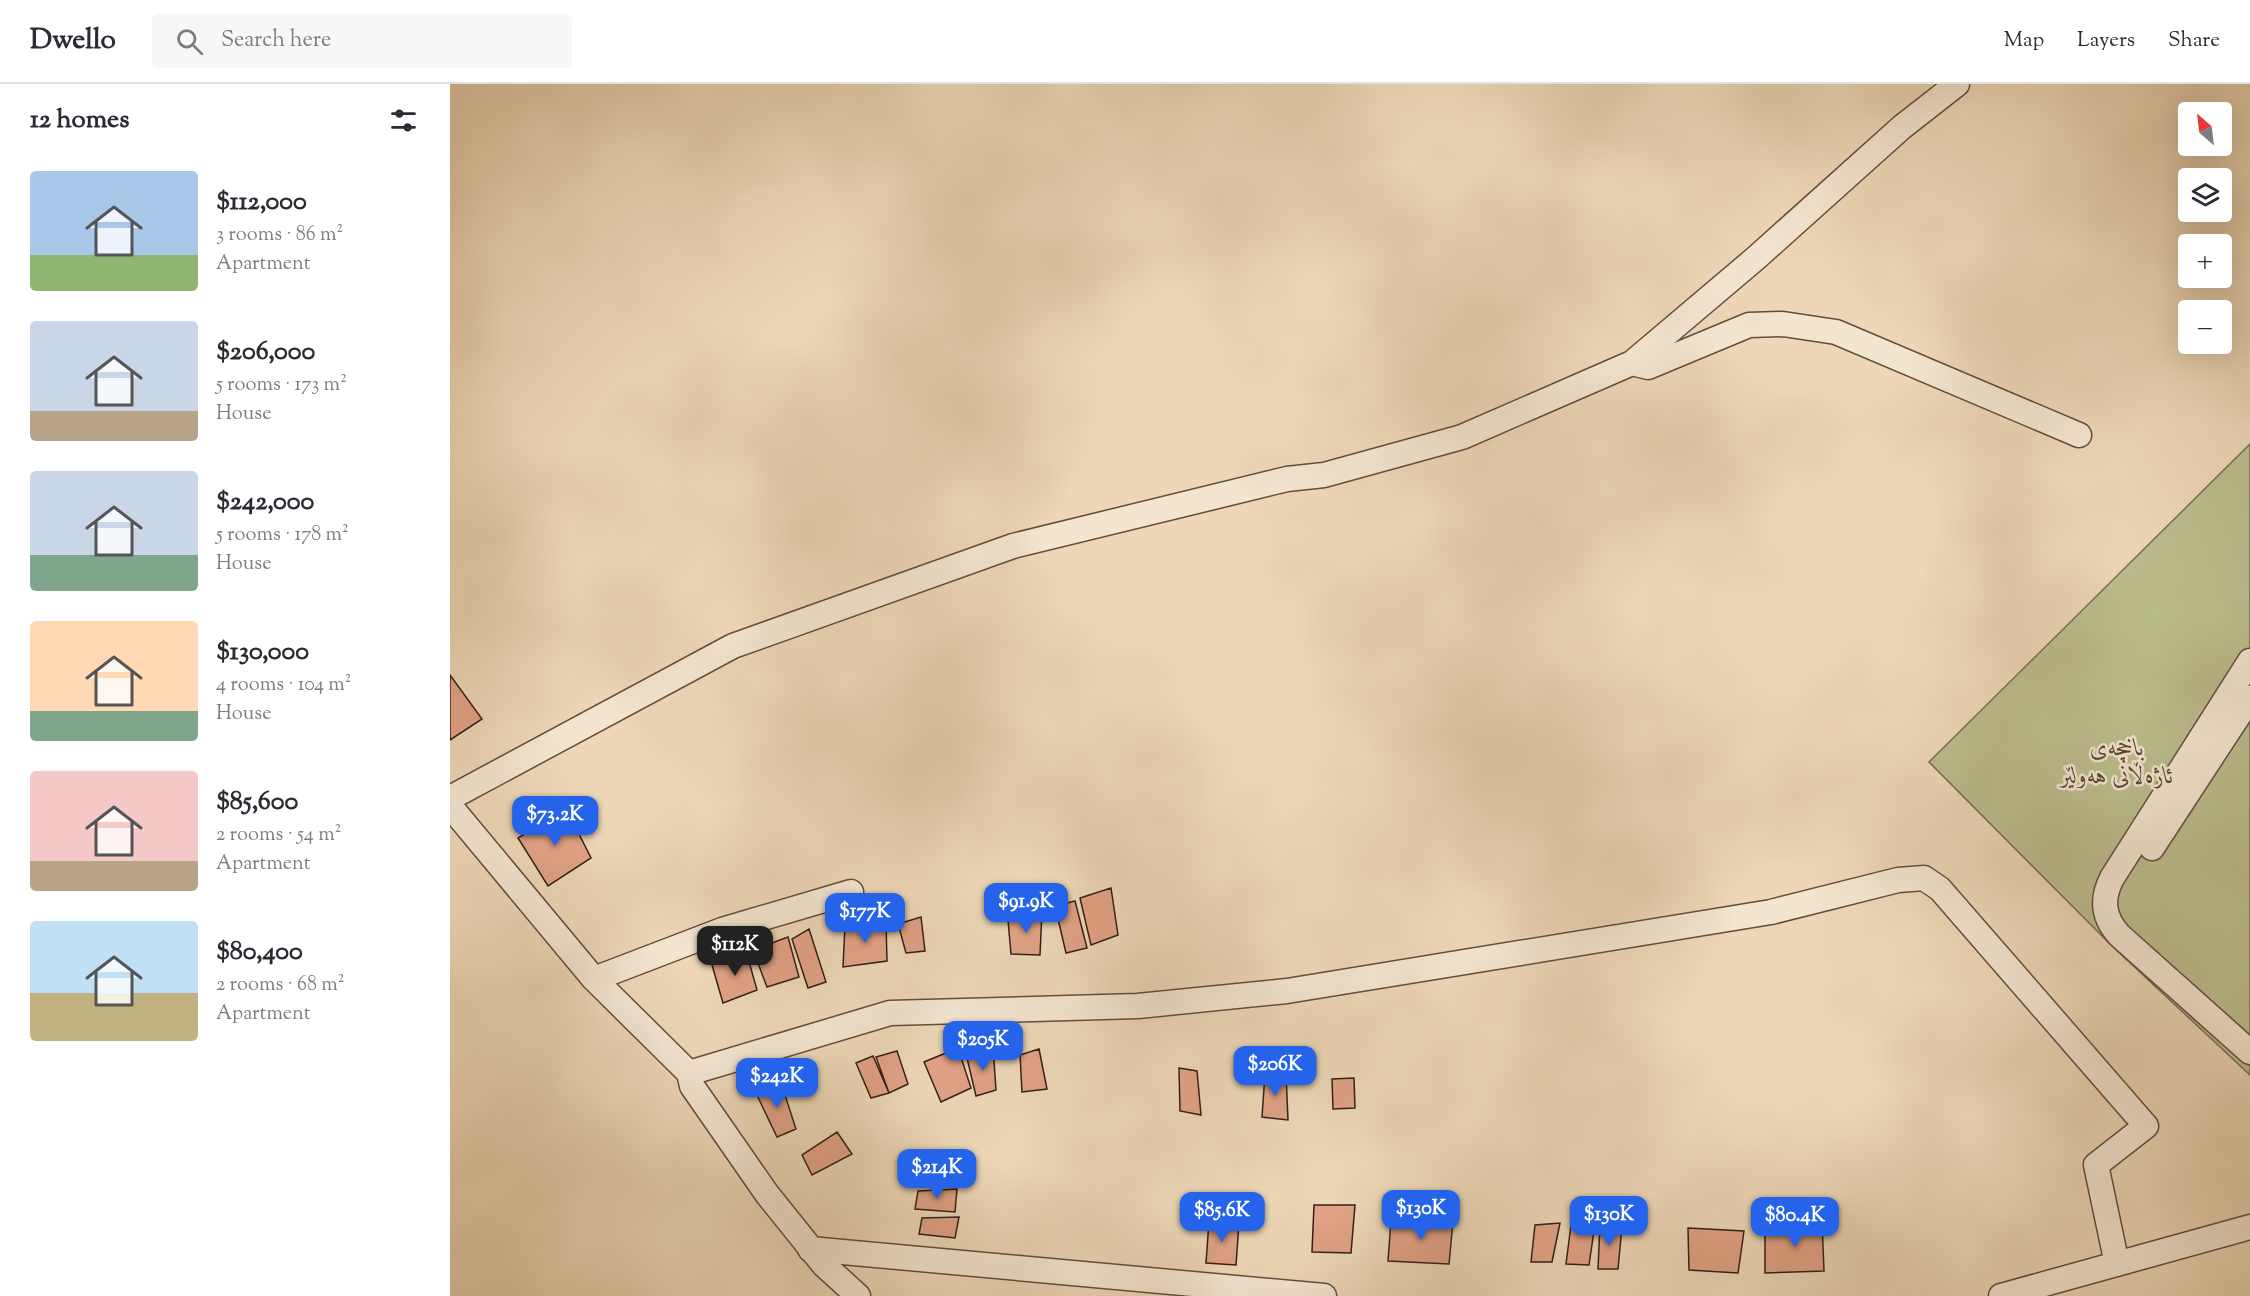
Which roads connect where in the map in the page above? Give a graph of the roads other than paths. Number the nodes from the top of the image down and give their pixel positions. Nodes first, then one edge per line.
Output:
1 (1957, 84) edge
2 (1632, 363) junction
3 (2079, 435) dead end
4 (2250, 661) edge
5 (2250, 698) edge
6 (450, 798) edge
7 (450, 806) edge
8 (2152, 848) dead end
9 (851, 892) dead end
10 (594, 979) junction
11 (2250, 1052) edge
12 (689, 1073) junction
13 (2250, 1227) edge
14 (810, 1249) junction
15 (2117, 1264) junction
16 (858, 1296) edge
17 (1324, 1296) edge
18 (2001, 1296) edge

1 - 2 street
2 - 3 street
2 - 6 street
4 - 11 street
5 - 8 street
7 - 10 street
9 - 10 street
10 - 12 street
12 - 14 street
12 - 15 street
13 - 15 street
14 - 16 street
14 - 17 street
15 - 18 street

